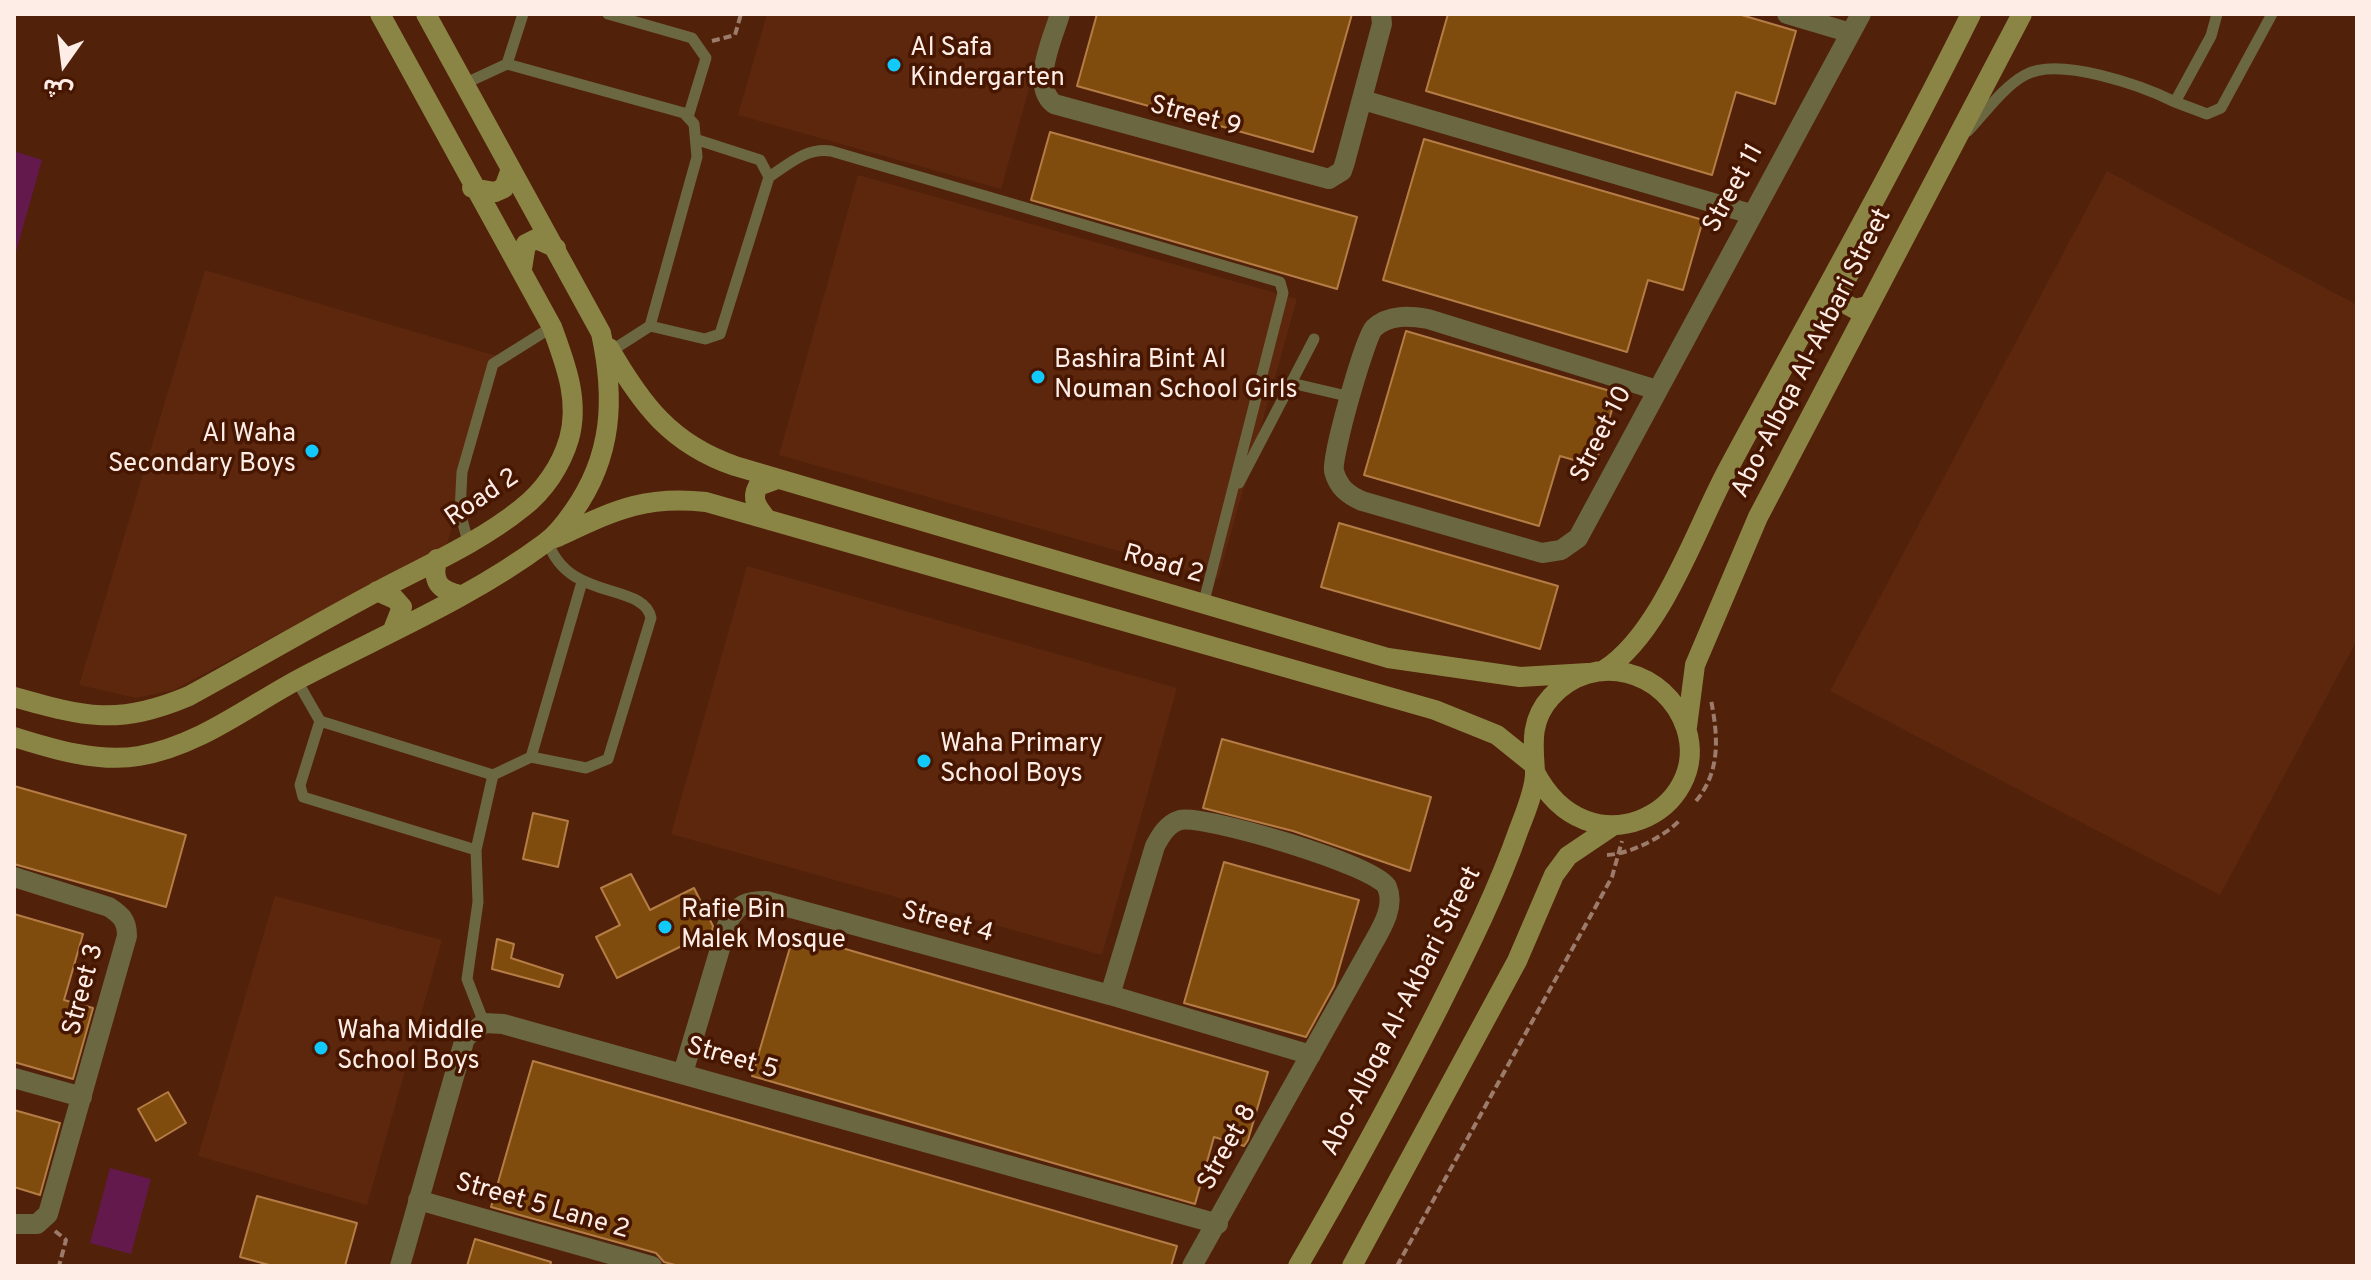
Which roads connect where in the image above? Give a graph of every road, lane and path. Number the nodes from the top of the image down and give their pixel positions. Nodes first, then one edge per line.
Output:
1 (380, 14) edge
2 (426, 14) edge
3 (523, 14) edge
4 (608, 14) edge
5 (741, 14) edge
6 (1060, 14) edge
7 (1383, 14) edge
8 (1787, 14) edge
9 (1861, 14) edge
10 (1971, 14) edge
11 (2022, 14) edge
12 (2217, 14) edge
13 (2272, 14) edge
14 (1851, 33) junction
15 (698, 45) junction
16 (507, 64) junction
17 (466, 83) junction
18 (1933, 89) junction
19 (1363, 100) junction
20 (2175, 102) junction
21 (688, 117) junction
22 (698, 140) junction
23 (1948, 152) junction
24 (511, 169) junction
25 (769, 177) junction
26 (472, 188) junction
27 (1751, 214) junction
28 (556, 248) junction
29 (522, 269) junction
30 (1867, 306) junction
31 (650, 326) junction
32 (552, 327) junction
33 (601, 333) junction
34 (1314, 339) dead end
35 (611, 351) junction
36 (1291, 383) junction
37 (1657, 390) junction
38 (1351, 397) junction
39 (777, 479) junction
40 (1230, 501) junction
41 (766, 518) junction
42 (468, 542) junction
43 (548, 542) junction
44 (437, 559) junction
45 (582, 582) junction
46 (1152, 590) junction
47 (377, 591) junction
48 (460, 595) junction
49 (1203, 605) junction
50 (1141, 627) junction
51 (393, 630) junction
52 (1596, 672) junction
53 (297, 681) junction
54 (14, 697) edge
55 (36, 703) junction
56 (320, 721) junction
57 (1687, 731) junction
58 (19, 739) edge
59 (531, 757) junction
60 (1534, 768) junction
61 (493, 775) junction
62 (1618, 826) junction
63 (476, 850) junction
64 (14, 877) edge
65 (1110, 995) junction
66 (484, 1023) junction
67 (1311, 1055) junction
68 (683, 1073) junction
69 (14, 1078) edge
70 (82, 1097) junction
71 (418, 1200) junction
72 (43, 1221) junction
73 (14, 1224) edge
74 (1218, 1224) junction
75 (59, 1266) edge
76 (400, 1266) edge
77 (652, 1266) edge
78 (1192, 1266) edge
79 (1298, 1266) edge
80 (1352, 1266) edge
81 (1397, 1266) edge

1 - 26 street, Road 2
2 - 17 street, Road 2
3 - 16 lane
4 - 15 lane
5 - 15 path
6 - 19 street, Street 9
7 - 19 street, Street 9
8 - 14 street
9 - 14 street, Street 11
10 - 18 street, Abo-Albqa Al-Akbari Street
11 - 23 street, Abo-Albqa Al-Akbari Street
12 - 20 lane
13 - 20 lane
14 - 27 street, Street 11
15 - 21 lane
16 - 17 lane
16 - 21 lane
17 - 24 street, Road 2
18 - 30 street
18 - 52 street, Abo-Albqa Al-Akbari Street
19 - 27 street
20 - 23 lane
21 - 22 lane
22 - 25 lane
22 - 31 lane
23 - 30 street, Abo-Albqa Al-Akbari Street
24 - 26 street
24 - 28 street, Road 2
25 - 31 lane
25 - 40 lane
26 - 29 street, Road 2
27 - 37 street, Street 11
28 - 29 street
28 - 33 street, Road 2
29 - 32 street, Road 2
30 - 57 street, Abo-Albqa Al-Akbari Street
31 - 35 lane
32 - 42 lane
32 - 42 street, Road 2
33 - 35 street, Road 2
33 - 43 street, Road 2
34 - 36 lane
35 - 39 street, Road 2
36 - 38 lane
36 - 40 lane
37 - 38 street, Street 10
37 - 38 street, Street 10
39 - 41 street
39 - 46 street, Road 2
40 - 49 lane
41 - 43 street, Road 2
41 - 50 street, Road 2
42 - 44 street, Road 2
43 - 45 lane
43 - 48 street, Road 2
44 - 47 street, Road 2
44 - 48 street
45 - 59 lane
45 - 59 lane
46 - 49 street, Road 2
46 - 50 street
47 - 51 street
47 - 55 street, Road 2
48 - 51 street, Road 2
49 - 52 street, Road 2
50 - 60 street, Road 2
51 - 53 street, Road 2
52 - 57 street
52 - 60 street
53 - 56 lane
53 - 58 street, Road 2
54 - 55 street, Road 2
55 - 58 street
56 - 61 lane
56 - 63 lane
57 - 62 street
59 - 61 lane
60 - 62 street
60 - 79 street, Abo-Albqa Al-Akbari Street
61 - 63 lane
62 - 80 street
62 - 81 path
63 - 66 lane
64 - 70 street, Street 3
65 - 67 street, Street 4
65 - 67 street, Street 8
65 - 68 street, Street 4
66 - 68 street, Street 5
66 - 71 street
67 - 74 street, Street 8
68 - 74 street, Street 5
69 - 70 street
70 - 72 street, Street 3
71 - 76 street
71 - 77 street, Street 5 Lane 2
72 - 73 street
72 - 75 path
74 - 78 street, Street 8

